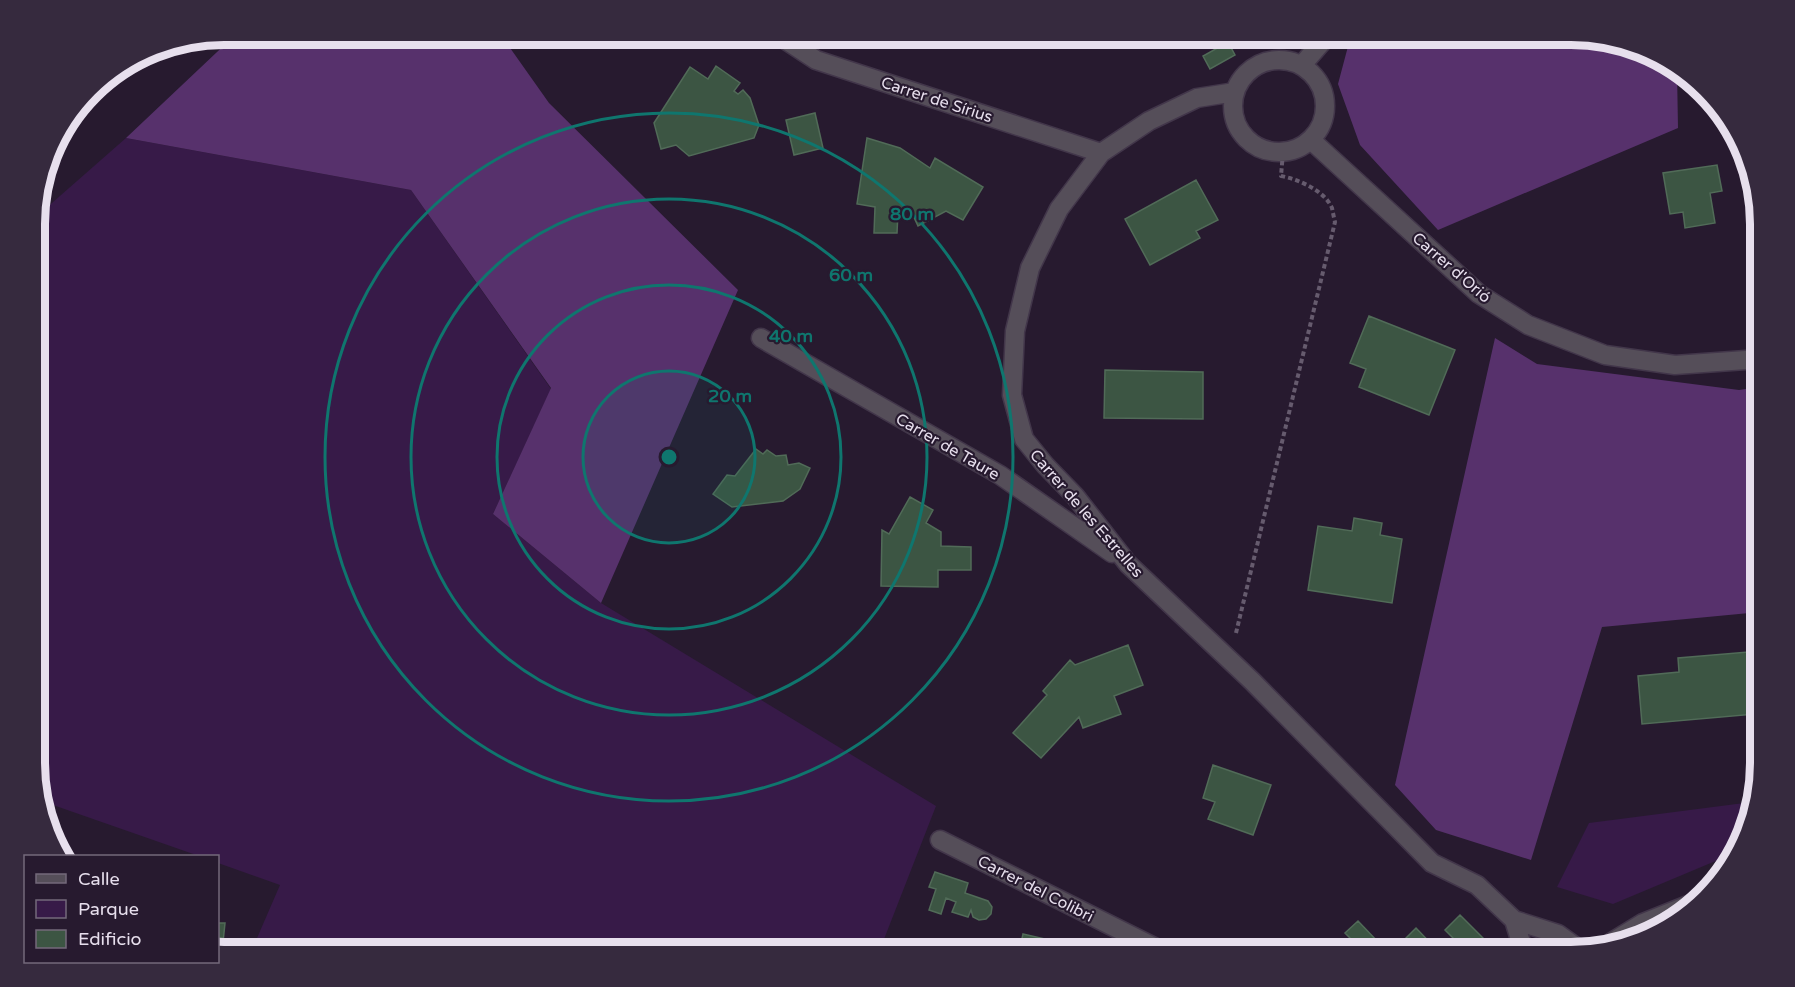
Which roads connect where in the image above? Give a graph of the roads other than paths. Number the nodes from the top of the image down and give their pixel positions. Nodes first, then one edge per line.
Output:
1 (794, 45) edge
2 (1319, 45) edge
3 (1302, 65) junction
4 (1235, 92) junction
5 (1311, 140) junction
6 (1101, 153) junction
7 (761, 338) dead end
8 (1750, 360) edge
9 (1128, 564) junction
10 (940, 840) dead end
11 (1669, 913) edge
12 (1514, 920) junction
13 (1629, 932) edge
14 (1144, 942) edge
15 (1521, 942) edge
16 (1569, 942) edge

1 - 6 street, Carrer de Sírius
2 - 3 street
3 - 4 street
3 - 5 street
4 - 5 street
4 - 6 street, Carrer de les Estrelles
5 - 8 street, Carrer d'Orió
6 - 9 street, Carrer de les Estrelles
7 - 9 street, Carrer de Taure
9 - 12 street, Carrer de les Estrelles
10 - 14 street, Carrer del Colibri
11 - 13 street
12 - 15 street, Carrer de les Estrelles
12 - 16 street, Carrer de les Estrelles

